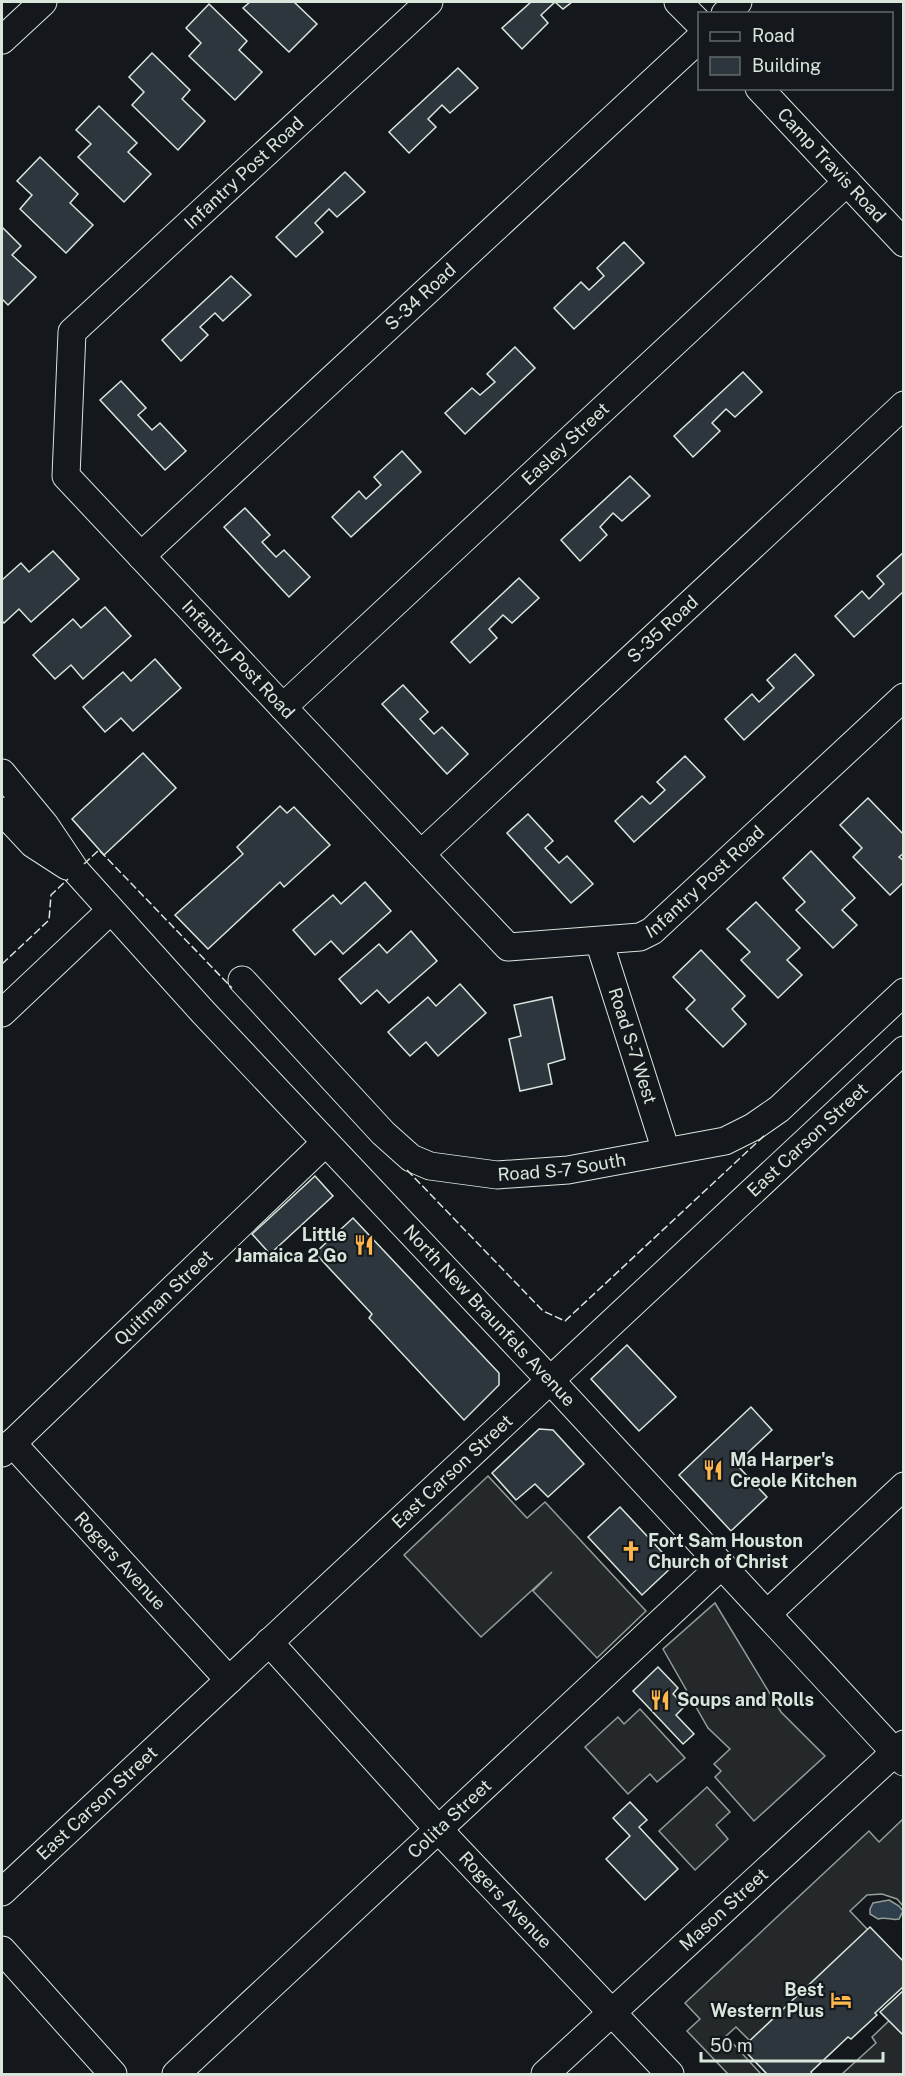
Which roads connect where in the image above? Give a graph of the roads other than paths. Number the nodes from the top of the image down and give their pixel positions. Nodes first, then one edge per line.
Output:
1 (43, 2) edge
2 (429, 2) edge
3 (678, 2) edge
4 (698, 23) edge
5 (698, 39) edge
6 (2, 40) edge
7 (761, 90) edge
8 (847, 182) junction
9 (903, 243) edge
10 (903, 405) edge
11 (141, 556) junction
12 (903, 697) edge
13 (283, 707) junction
14 (2, 773) edge
15 (2, 811) edge
16 (422, 854) junction
17 (76, 872) junction
18 (110, 910) junction
19 (599, 941) junction
20 (242, 980) dead end
21 (903, 992) edge
22 (2, 1013) edge
23 (903, 1050) edge
24 (326, 1143) junction
25 (666, 1151) junction
26 (550, 1380) junction
27 (7, 1448) edge
28 (903, 1486) edge
29 (722, 1565) junction
30 (767, 1614) junction
31 (269, 1642) junction
32 (229, 1680) junction
33 (900, 1753) edge
34 (438, 1829) junction
35 (2, 1892) edge
36 (2, 1950) edge
37 (612, 2013) junction
38 (113, 2074) edge
39 (176, 2074) edge
40 (545, 2074) edge
41 (670, 2074) edge

1 - 6 street
2 - 11 street, Infantry Post Road
3 - 4 street
5 - 11 street, S-34 Road
7 - 8 street, Camp Travis Road
8 - 9 street, Camp Travis Road
8 - 13 street, Easley Street
10 - 16 street, S-35 Road
11 - 13 street, Infantry Post Road
12 - 19 street, Infantry Post Road
13 - 16 street, Infantry Post Road
14 - 17 street, North New Braunfels Avenue
15 - 17 street, North New Braunfels Avenue
16 - 19 street, Infantry Post Road
17 - 18 street, North New Braunfels Avenue
18 - 22 street
18 - 24 street, North New Braunfels Avenue
19 - 25 street, Road S-7 West
20 - 25 street, Road S-7 South
21 - 25 street, Road S-7 South
23 - 26 street, East Carson Street
24 - 26 street, North New Braunfels Avenue
24 - 27 street, Quitman Street
26 - 29 street, North New Braunfels Avenue
26 - 31 street, East Carson Street
27 - 32 street, Rogers Avenue
28 - 30 street
29 - 30 street, North New Braunfels Avenue
29 - 34 street, Colita Street
30 - 33 street, North New Braunfels Avenue
31 - 32 street, East Carson Street
31 - 34 street, Rogers Avenue
32 - 35 street, East Carson Street
33 - 37 street, Mason Street
34 - 37 street, Rogers Avenue
34 - 39 street, Colita Street
36 - 38 street
37 - 40 street, Mason Street
37 - 41 street, Rogers Avenue

